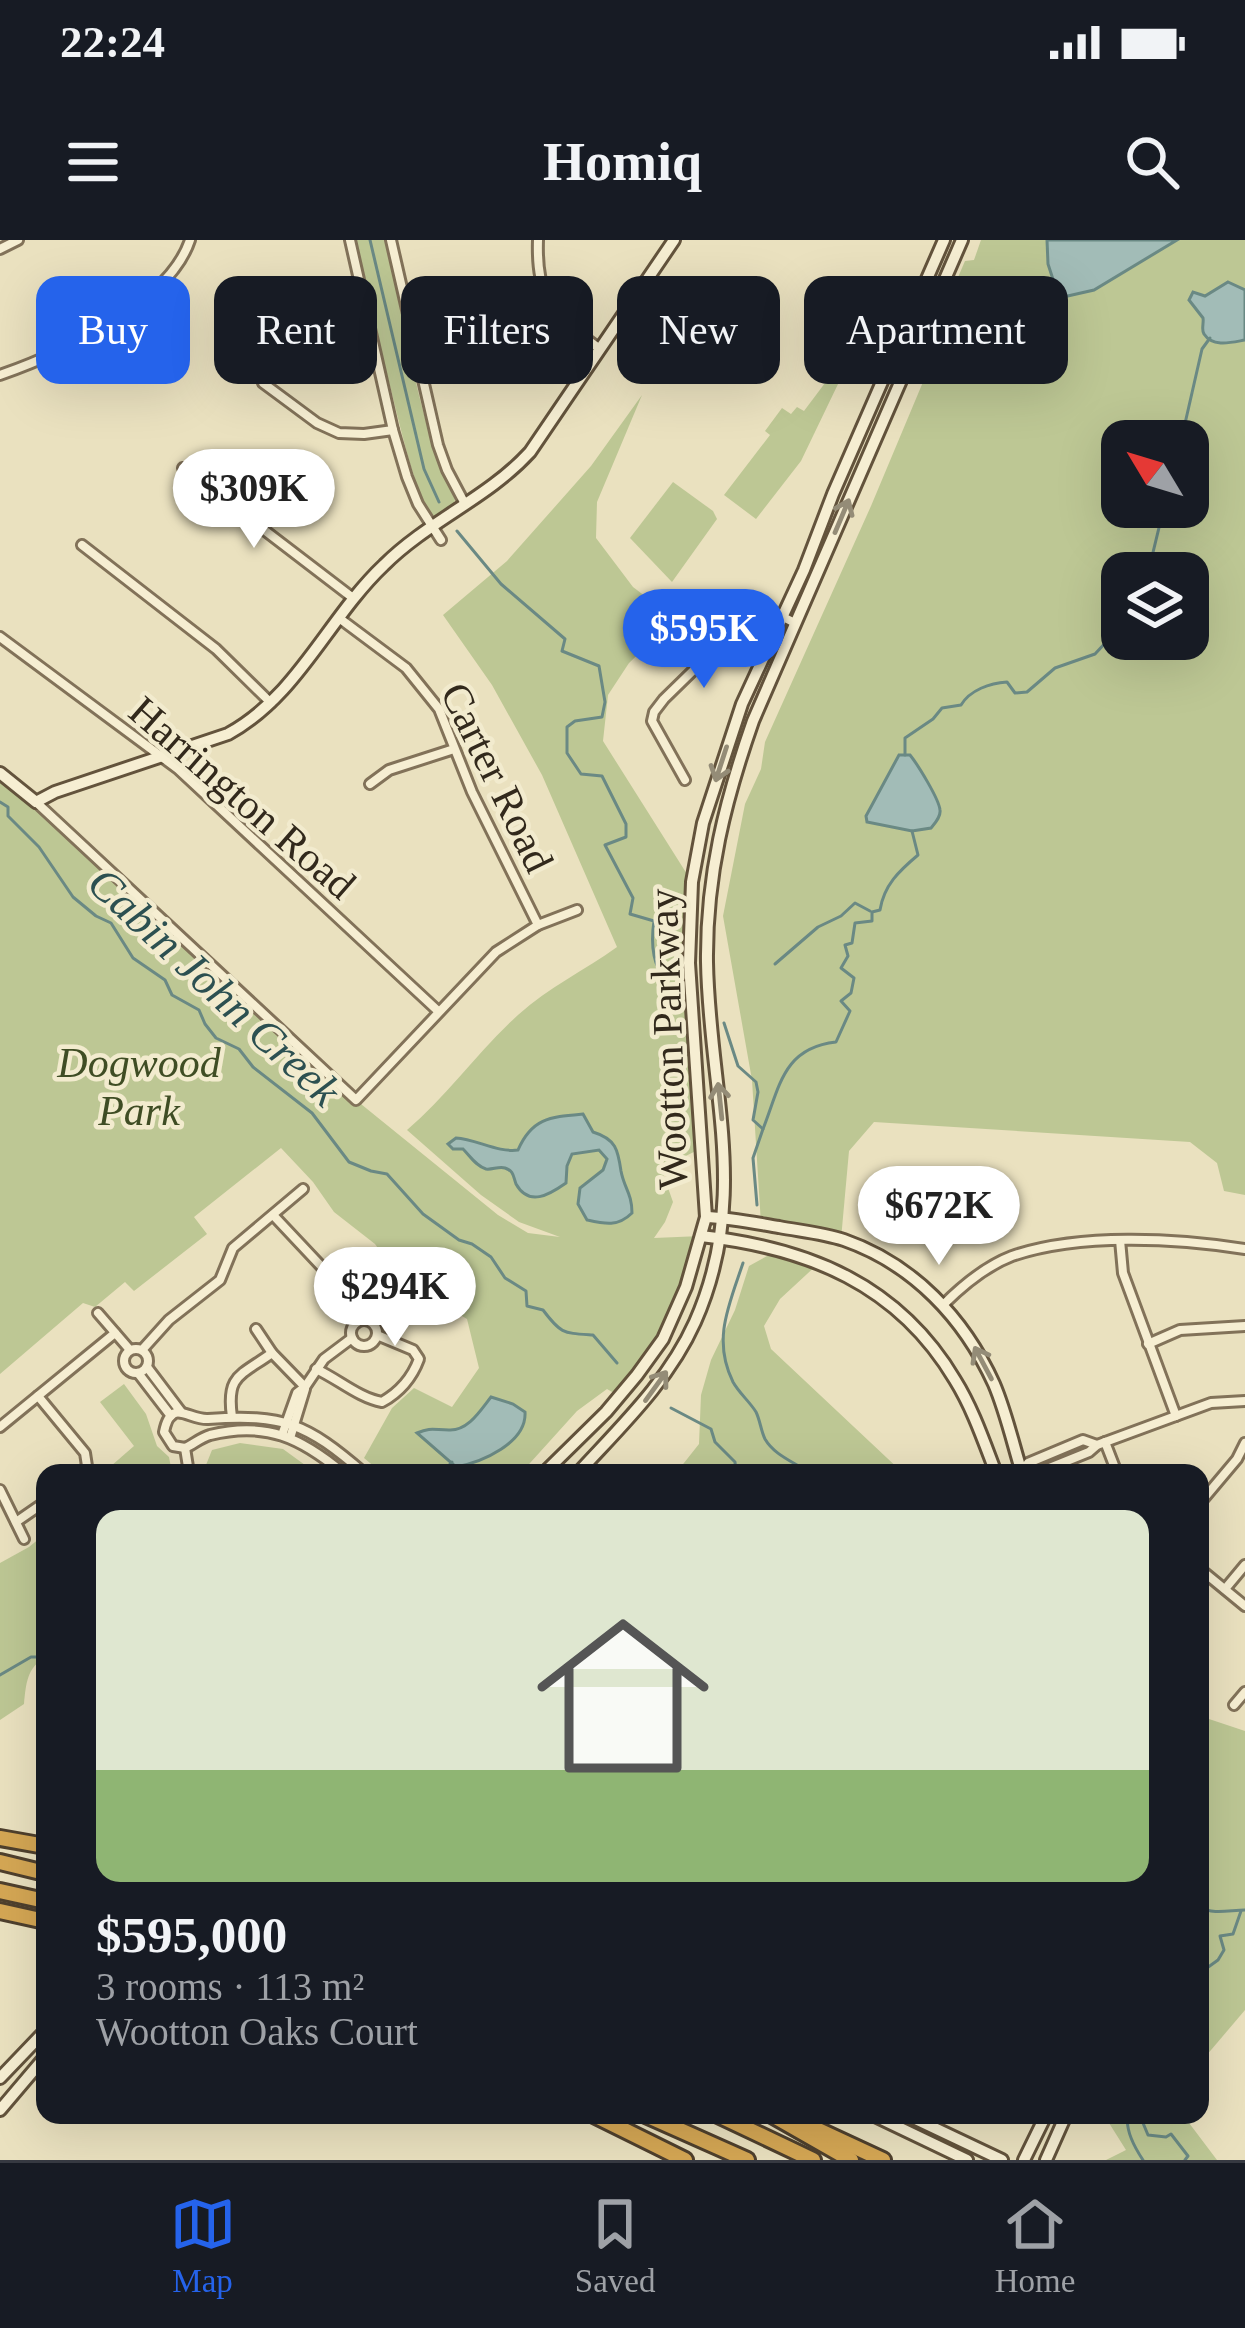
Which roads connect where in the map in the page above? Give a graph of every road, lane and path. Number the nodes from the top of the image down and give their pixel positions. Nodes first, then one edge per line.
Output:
1 (18, 240) edge
2 (190, 240) edge
3 (350, 240) edge
4 (391, 240) edge
5 (538, 240) edge
6 (674, 240) edge
7 (944, 240) edge
8 (962, 240) edge
9 (0, 248) edge
10 (600, 349) junction
11 (0, 375) edge
12 (266, 384) edge
13 (393, 430) junction
14 (183, 468) dead end
15 (466, 505) junction
16 (434, 527) junction
17 (441, 539) dead end
18 (82, 545) dead end
19 (354, 598) junction
20 (781, 616) junction
21 (339, 618) junction
22 (795, 623) junction
23 (0, 637) edge
24 (271, 703) junction
25 (454, 749) junction
26 (161, 758) junction
27 (0, 773) edge
28 (685, 780) dead end
29 (370, 784) dead end
30 (36, 802) junction
31 (577, 910) dead end
32 (538, 925) junction
33 (438, 1011) junction
34 (303, 1190) dead end
35 (273, 1215) junction
36 (706, 1217) junction
37 (723, 1218) junction
38 (701, 1236) junction
39 (722, 1238) junction
40 (1120, 1240) junction
41 (1245, 1249) edge
42 (943, 1305) junction
43 (98, 1312) dead end
44 (356, 1323) junction
45 (1245, 1326) edge
46 (256, 1329) dead end
47 (115, 1334) junction
48 (377, 1335) junction
49 (352, 1338) junction
50 (1148, 1344) junction
51 (130, 1350) junction
52 (142, 1350) junction
53 (272, 1353) junction
54 (316, 1369) junction
55 (142, 1370) junction
56 (305, 1387) junction
57 (38, 1396) junction
58 (1245, 1401) edge
59 (176, 1414) junction
60 (1176, 1416) junction
61 (232, 1417) junction
62 (291, 1424) junction
63 (0, 1427) edge
64 (286, 1437) junction
65 (1101, 1443) junction
66 (1245, 1443) edge
67 (185, 1448) junction
68 (87, 1464) edge
69 (188, 1464) edge
70 (332, 1464) edge
71 (354, 1464) edge
72 (553, 1464) edge
73 (586, 1464) edge
74 (992, 1464) edge
75 (1019, 1464) edge
76 (1027, 1464) edge
77 (1060, 1464) edge
78 (1112, 1464) edge
79 (0, 1490) edge
80 (1209, 1492) edge
81 (36, 1508) edge
82 (16, 1522) junction
83 (24, 1540) dead end
84 (1245, 1565) edge
85 (1209, 1576) edge
86 (1225, 1589) junction
87 (1245, 1606) edge
88 (1245, 1692) edge
89 (1234, 1706) dead end
90 (0, 1838) edge
91 (36, 1844) edge
92 (0, 1862) edge
93 (36, 1871) edge
94 (0, 1892) edge
95 (36, 1898) edge
96 (0, 1911) edge
97 (36, 1919) edge
98 (36, 2040) edge
99 (36, 2068) edge
100 (0, 2078) edge
101 (0, 2110) edge
102 (612, 2124) edge
103 (666, 2124) edge
104 (737, 2124) edge
105 (788, 2124) edge
106 (805, 2124) edge
107 (891, 2124) edge
108 (926, 2124) edge
109 (1042, 2124) edge
110 (1062, 2124) edge
111 (663, 2150) junction
112 (685, 2160) edge
113 (695, 2160) edge
114 (746, 2160) edge
115 (813, 2160) edge
116 (851, 2160) edge
117 (883, 2160) edge
118 (967, 2160) edge
119 (1002, 2160) edge
120 (1024, 2160) edge
121 (1046, 2160) edge

1 - 9 street
2 - 11 street
3 - 13 street
4 - 15 street
5 - 10 street
6 - 10 main road
7 - 20 main road, Wootton Parkway
22 -> 8 main road, Wootton Parkway
10 - 15 main road
12 - 13 street
13 - 16 street
14 - 19 street
15 - 16 main road
16 - 17 street
16 - 19 main road
18 - 24 street
19 - 21 main road
20 - 22 street
20 - 28 street
20 -> 36 main road, Wootton Parkway
21 - 24 main road
21 - 25 street, Carter Road
37 -> 22 main road, Wootton Parkway
23 - 26 street, Harrington Road
24 - 26 main road
25 - 29 street
25 - 32 street, Carter Road
26 - 30 main road
26 - 33 street, Harrington Road
27 - 30 main road
30 - 33 street
31 - 32 street
32 - 33 street
34 - 35 street
35 - 44 street
35 - 52 street
36 - 37 main road
36 - 38 main road, Wootton Parkway
37 - 39 main road, Wootton Parkway
37 - 42 main road
38 - 39 main road
38 - 72 main road, Wootton Parkway
73 -> 39 main road, Wootton Parkway
39 - 74 main road
40 - 41 street
40 - 42 street
40 - 50 street
75 -> 42 main road
43 - 47 street
44 - 48 street
44 - 49 street
45 - 50 street
46 - 53 street
47 - 51 street
47 - 57 street
48 - 49 street
48 - 54 street
49 - 54 street
50 - 60 street
51 - 52 street
51 - 55 street
52 - 55 street
53 - 56 street
53 - 61 street
54 - 56 street
55 - 59 street
56 - 62 street
57 - 63 street
57 - 68 street
58 - 60 street
59 - 61 street
59 - 67 street
60 - 65 street
61 - 62 street
62 - 64 street
62 - 71 street
64 - 67 street
64 - 70 street
65 - 76 street
65 - 77 street
65 - 78 street
66 - 80 street
67 - 69 street
79 - 82 street
81 - 82 street
82 - 83 street
84 - 86 street
85 - 86 street
86 - 87 street
88 - 89 street
90 - 91 highway
92 - 93 highway
94 - 95 highway
96 - 97 highway
98 - 100 main road
99 - 101 main road
102 - 111 highway
103 - 114 highway
104 - 115 highway
105 - 116 highway
106 - 117 highway
107 - 118 main road
108 - 119 main road
109 - 120 main road
110 - 121 main road
111 - 112 highway
111 - 113 highway

